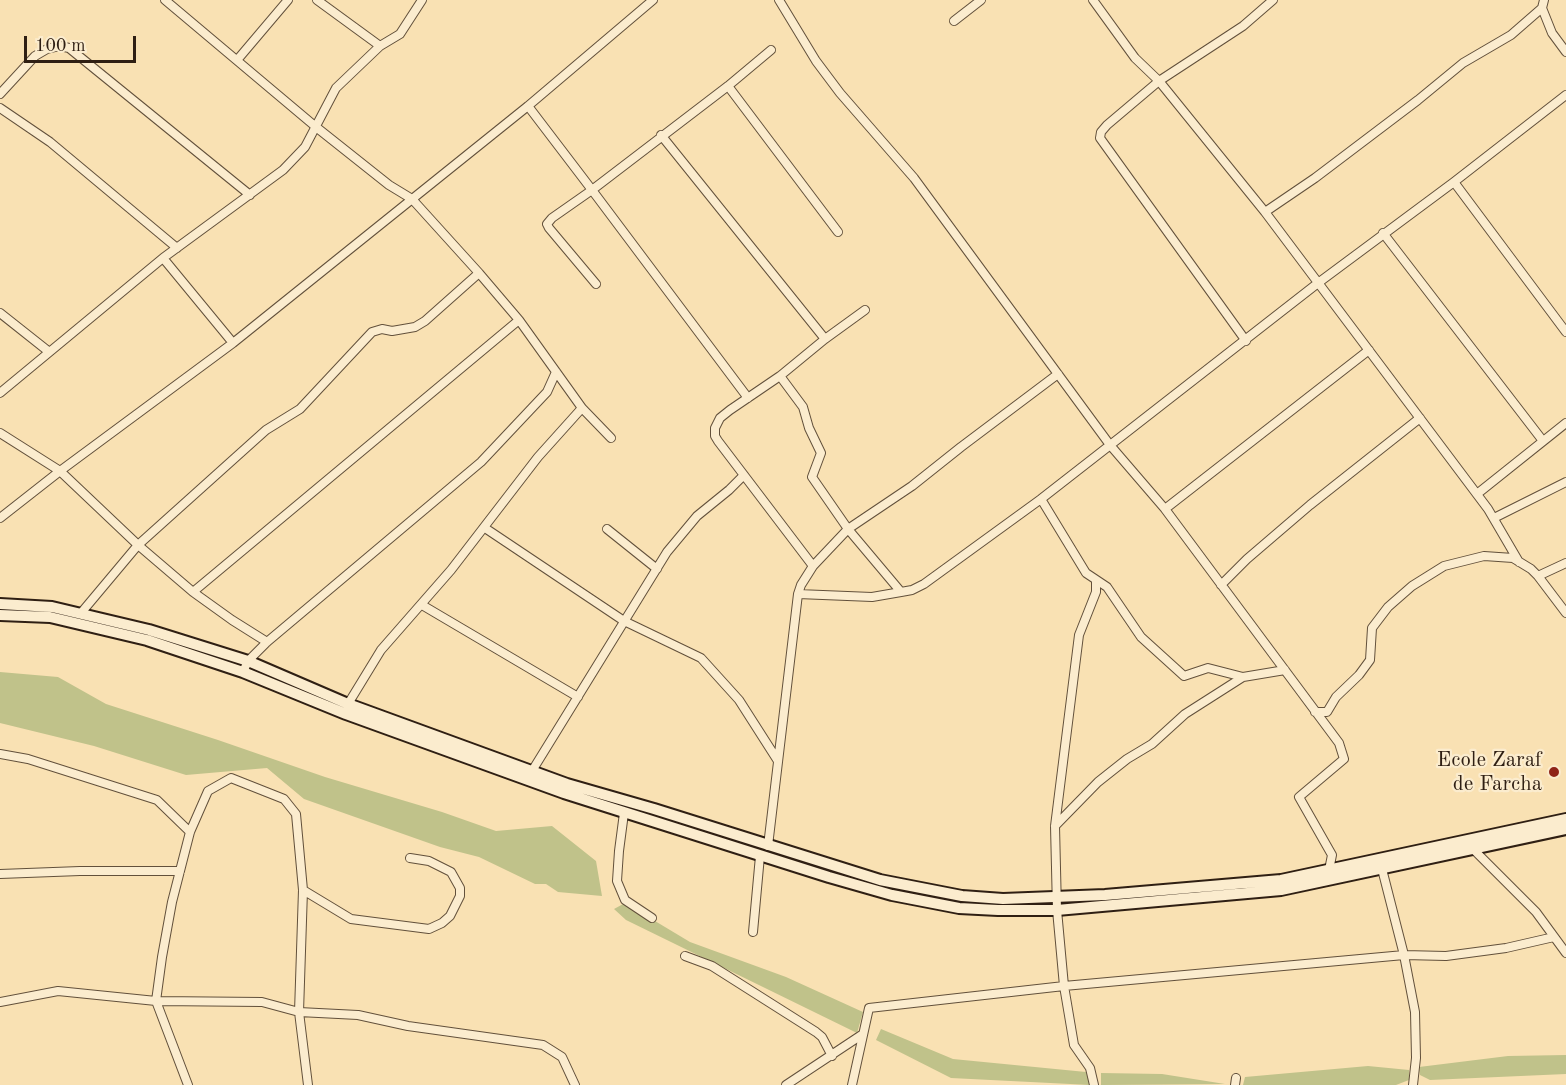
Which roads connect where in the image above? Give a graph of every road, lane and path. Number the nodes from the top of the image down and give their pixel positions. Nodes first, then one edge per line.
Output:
1 (165, 0) edge
2 (288, 0) edge
3 (317, 0) edge
4 (422, 0) edge
5 (652, 0) edge
6 (779, 0) edge
7 (981, 0) edge
8 (1093, 0) edge
9 (1273, 0) edge
10 (1543, 4) edge
11 (954, 21) dead end
12 (381, 46) junction
13 (771, 50) dead end
14 (1566, 52) edge
15 (238, 59) junction
16 (1159, 81) junction
17 (728, 86) junction
18 (0, 94) edge
19 (1566, 95) edge
20 (528, 106) junction
21 (0, 108) edge
22 (316, 127) junction
23 (661, 135) junction
24 (1454, 182) junction
25 (592, 190) junction
26 (250, 195) junction
27 (412, 199) junction
28 (1265, 212) junction
29 (838, 232) dead end
30 (1383, 233) junction
31 (177, 248) junction
32 (163, 258) junction
33 (479, 273) junction
34 (1318, 283) junction
35 (596, 284) dead end
36 (865, 310) dead end
37 (0, 313) edge
38 (519, 320) junction
39 (1566, 332) edge
40 (825, 339) junction
41 (1246, 340) junction
42 (232, 343) junction
43 (1368, 350) junction
44 (48, 351) junction
45 (556, 372) junction
46 (1058, 374) junction
47 (780, 376) junction
48 (0, 393) edge
49 (748, 398) junction
50 (582, 408) junction
51 (1420, 418) junction
52 (1566, 423) edge
53 (0, 433) edge
54 (611, 438) dead end
55 (1543, 441) junction
56 (1110, 446) junction
57 (60, 471) junction
58 (744, 475) junction
59 (1566, 482) edge
60 (1477, 494) junction
61 (1041, 499) junction
62 (1165, 509) junction
63 (0, 518) edge
64 (1494, 518) junction
65 (485, 528) junction
66 (607, 529) dead end
67 (848, 529) junction
68 (138, 545) junction
69 (1520, 562) junction
70 (1566, 563) edge
71 (813, 566) junction
72 (657, 569) junction
73 (1538, 576) junction
74 (1096, 581) junction
75 (1221, 585) junction
76 (193, 592) junction
77 (901, 592) junction
78 (798, 594) junction
79 (0, 604) edge
80 (422, 605) junction
81 (81, 613) junction
82 (1566, 613) edge
83 (0, 615) edge
84 (624, 621) junction
85 (267, 642) junction
86 (248, 661) junction
87 (1285, 670) junction
88 (243, 672) junction
89 (1243, 677) junction
90 (579, 697) junction
91 (348, 704) junction
92 (1315, 712) junction
93 (0, 754) edge
94 (778, 761) junction
95 (532, 771) junction
96 (624, 813) junction
97 (1566, 819) edge
98 (1055, 826) junction
99 (1566, 830) edge
100 (190, 832) junction
101 (768, 846) junction
102 (1473, 849) junction
103 (760, 856) junction
104 (410, 858) dead end
105 (1382, 869) junction
106 (1329, 870) junction
107 (180, 871) junction
108 (0, 874) edge
109 (303, 890) junction
110 (1058, 896) junction
111 (1057, 910) junction
112 (652, 918) dead end
113 (753, 932) dead end
114 (1554, 937) junction
115 (1566, 940) edge
116 (1564, 951) edge
117 (1404, 955) junction
118 (685, 956) dead end
119 (1064, 986) junction
120 (156, 1001) junction
121 (0, 1002) edge
122 (299, 1012) junction
123 (863, 1034) junction
124 (832, 1056) junction
125 (188, 1085) edge
126 (308, 1085) edge
127 (575, 1085) edge
128 (787, 1085) edge
129 (852, 1085) edge
130 (1094, 1085) edge
131 (1413, 1085) edge

1 - 15 street
2 - 15 street
3 - 12 street
4 - 12 street
5 - 20 street
6 - 46 street
7 - 11 street
8 - 16 street
9 - 16 street
10 - 14 street
10 - 28 street
12 - 22 street
13 - 17 street
15 - 22 street
16 - 28 street
16 - 41 street
17 - 23 street
17 - 29 street
18 - 26 street
19 - 24 street
20 - 25 street
20 - 27 street
21 - 31 street
22 - 26 street
22 - 27 street
23 - 25 street
23 - 40 street
24 - 30 street
24 - 39 street
25 - 35 street
25 - 49 street
26 - 31 street
27 - 33 street
27 - 42 street
28 - 34 street
30 - 34 street
30 - 55 street
31 - 32 street
32 - 42 street
32 - 44 street
33 - 38 street
33 - 68 street
34 - 41 street
34 - 43 street
36 - 40 street
37 - 44 street
38 - 45 street
38 - 76 street
40 - 47 street
41 - 56 street
42 - 57 street
43 - 51 street
43 - 62 street
44 - 48 street
45 - 50 street
45 - 85 street
46 - 56 street
46 - 67 street
47 - 49 street
47 - 67 street
49 - 58 street
50 - 54 street
50 - 65 street
51 - 60 street
51 - 75 street
52 - 55 street
53 - 57 street
55 - 60 street
56 - 61 street
56 - 62 street
57 - 63 street
57 - 68 street
58 - 71 street
58 - 72 street
59 - 64 street
60 - 64 street
61 - 74 street
61 - 77 street
62 - 75 street
64 - 69 street
65 - 80 street
65 - 84 street
66 - 72 street
67 - 71 street
67 - 77 street
68 - 76 street
68 - 81 street
69 - 73 street
69 - 92 street
70 - 73 street
71 - 78 street
72 - 84 street
73 - 82 street
74 - 89 street
74 - 98 street
75 - 87 street
76 - 85 street
77 - 78 street
78 - 94 street
79 - 81 street
80 - 90 street
80 - 91 street
81 - 86 street
83 - 88 street
84 - 90 street
84 - 94 street
85 - 86 street
86 - 88 street
86 - 91 street
87 - 89 street
87 - 92 street
88 - 96 street
89 - 98 street
90 - 95 street
91 - 95 street
92 - 106 street
93 - 100 street
94 - 101 street
95 - 101 street
96 - 103 street
96 - 112 street
97 - 106 street
98 - 110 street
99 - 102 street
100 - 107 street
100 - 109 street
101 - 110 street
102 - 105 street
102 - 114 street
103 - 111 street
103 - 113 street
104 - 109 street
105 - 111 street
105 - 117 street
106 - 110 street
107 - 108 street
107 - 120 street
109 - 122 street
110 - 111 street
111 - 119 street
114 - 116 street
114 - 117 street
115 - 116 street
117 - 119 street
117 - 131 street
118 - 124 street
119 - 123 street
119 - 130 street
120 - 121 street
120 - 122 street
120 - 125 street
122 - 126 street
122 - 127 street
123 - 124 street
123 - 129 street
124 - 128 street

